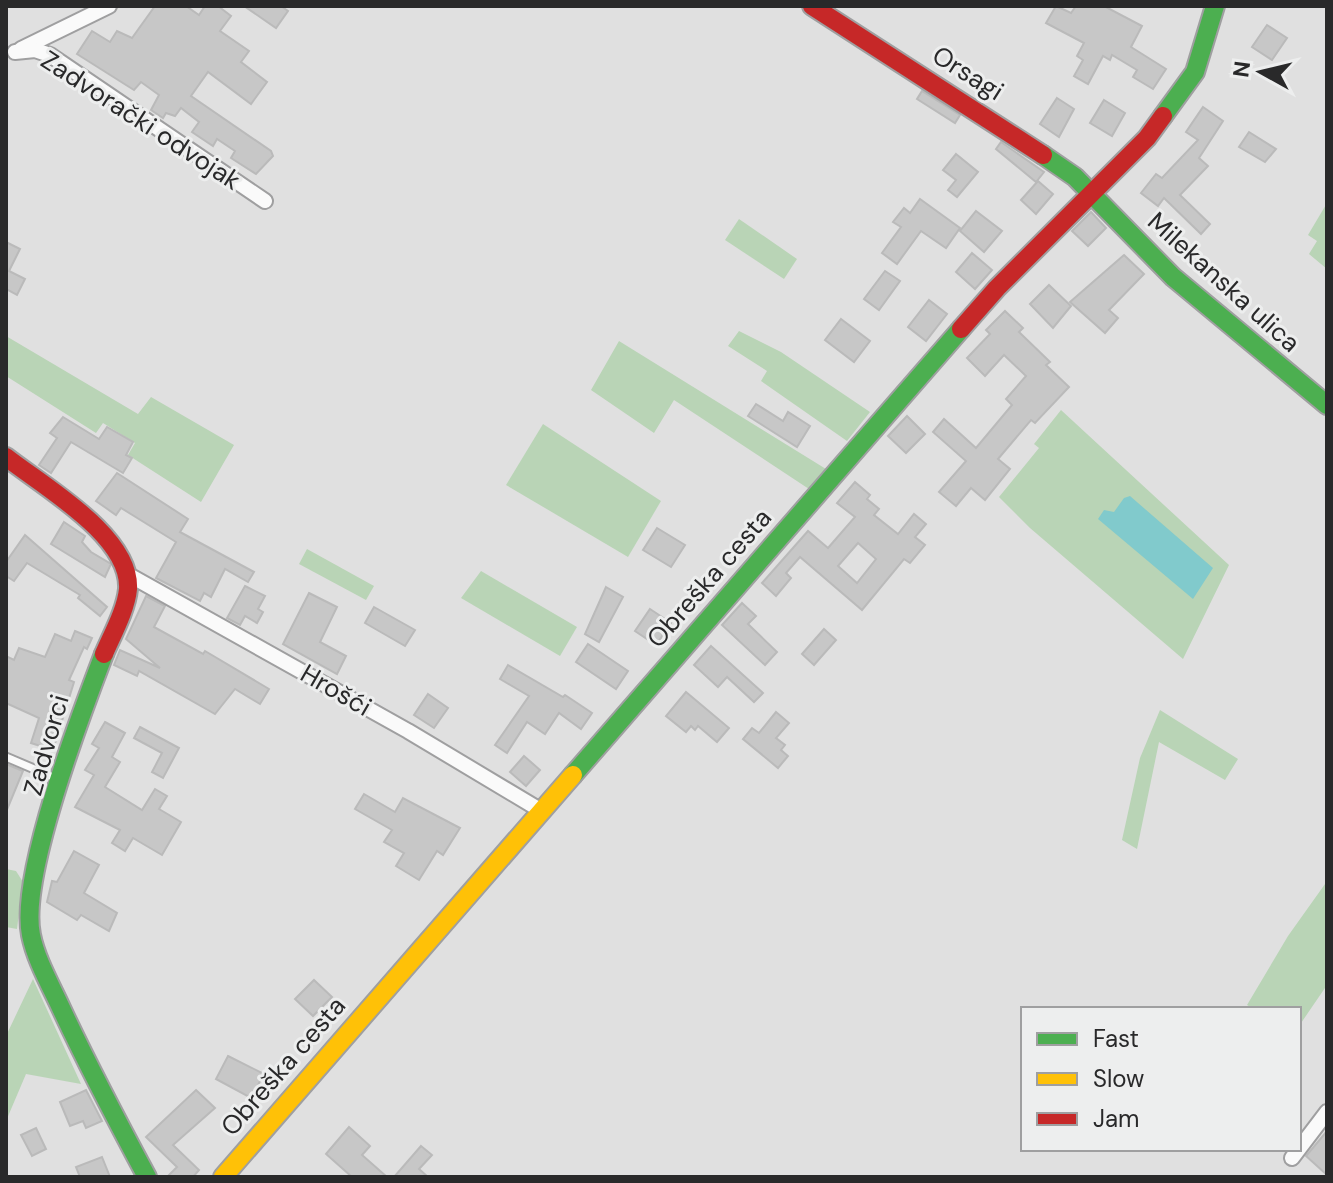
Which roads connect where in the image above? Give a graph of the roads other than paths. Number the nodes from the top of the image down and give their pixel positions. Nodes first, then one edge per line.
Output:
1 (109, 6) edge
2 (812, 6) edge
3 (1215, 6) edge
4 (10, 54) edge
5 (1091, 193) junction
6 (265, 201) dead end
7 (1327, 405) edge
8 (6, 457) edge
9 (129, 575) junction
10 (6, 757) edge
11 (62, 780) junction
12 (540, 810) junction
13 (1327, 1112) edge
14 (1301, 1146) edge
15 (1297, 1151) edge
16 (1292, 1158) dead end
17 (147, 1177) edge
18 (223, 1177) edge

1 - 4 street
2 - 5 main road, Orsagi
3 - 5 main road, Obreška cesta
4 - 6 street, Zadvorački odvojak
5 - 7 main road, Milekanska ulica
5 - 12 main road, Obreška cesta
8 - 9 main road
9 - 11 main road, Zadvorci
9 - 12 street, Hrošći
10 - 11 lane
11 - 17 main road, Zadvorci
12 - 18 main road, Obreška cesta
13 - 14 street
15 - 16 street

